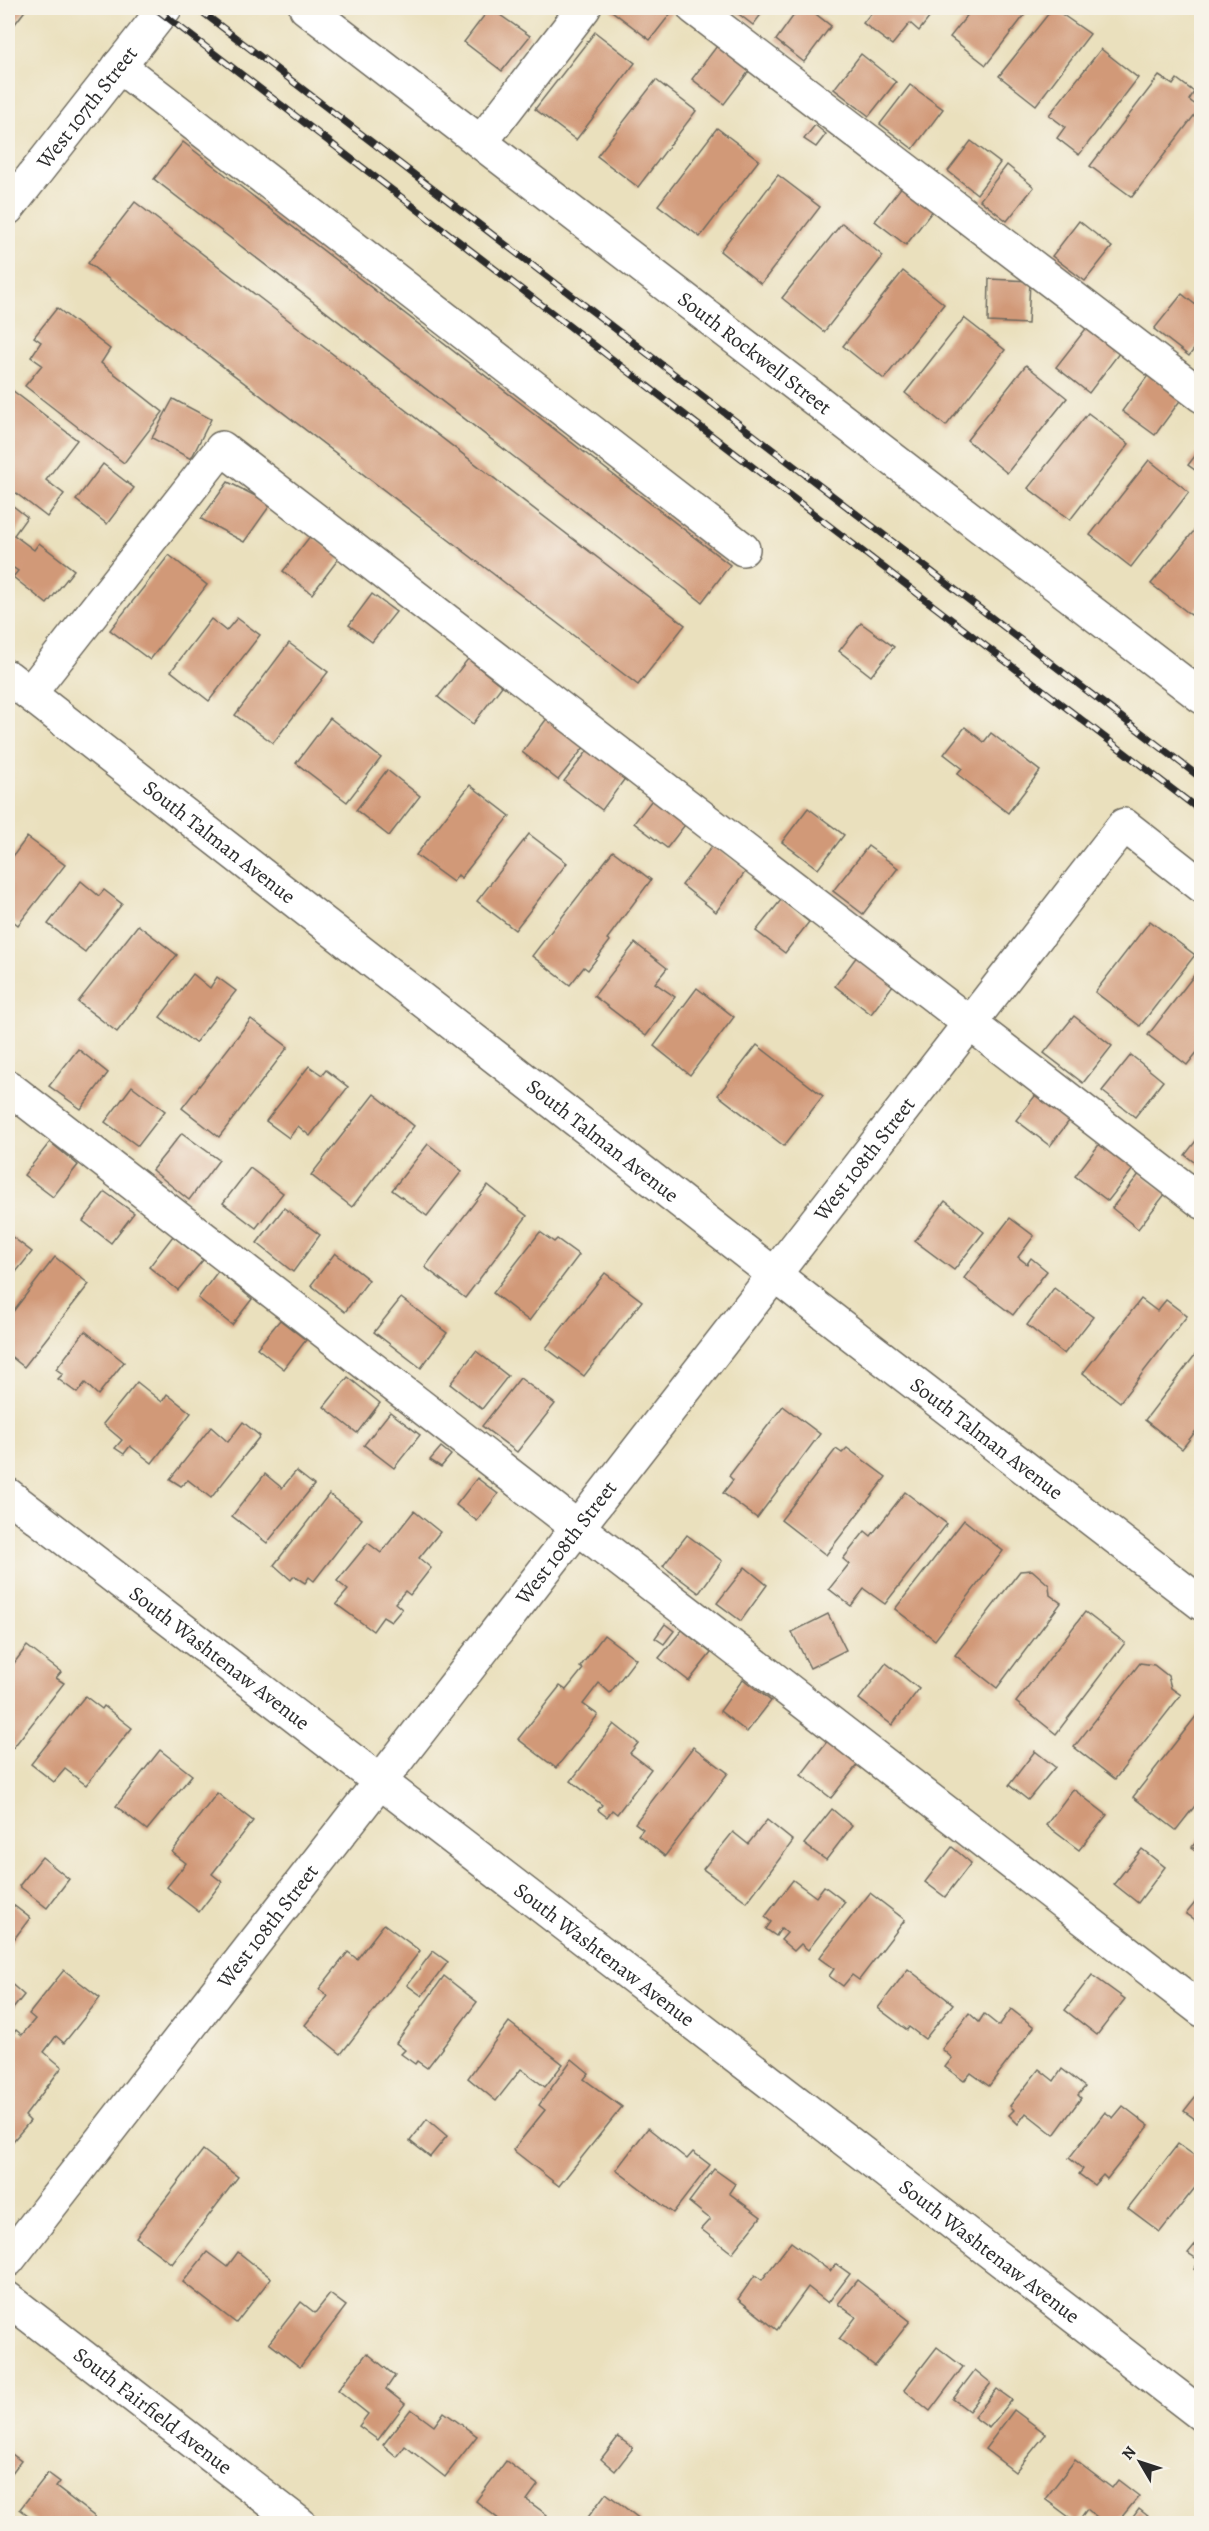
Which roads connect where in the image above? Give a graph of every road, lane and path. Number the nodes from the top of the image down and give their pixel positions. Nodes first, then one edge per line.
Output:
1 (165, 8) edge
2 (306, 8) edge
3 (584, 8) edge
4 (694, 8) edge
5 (119, 66) junction
6 (481, 142) junction
7 (8, 208) edge
8 (1202, 396) edge
9 (743, 549) dead end
10 (17, 691) edge
11 (1202, 697) edge
12 (1202, 886) edge
13 (969, 1024) junction
14 (8, 1087) edge
15 (1202, 1202) edge
16 (774, 1274) junction
17 (8, 1495) edge
18 (577, 1528) junction
19 (1202, 1604) edge
20 (379, 1783) junction
21 (1202, 2010) edge
22 (8, 2260) edge
23 (8, 2299) edge
24 (1202, 2415) edge
25 (300, 2523) edge

1 - 5 street, West 107th Street
2 - 6 street, South Rockwell Street
3 - 6 street
4 - 8 street
5 - 7 street, West 107th Street
5 - 9 street
6 - 11 street, South Rockwell Street
10 - 13 street
10 - 16 street, South Talman Avenue
12 - 13 street, West 108th Street
13 - 15 street
13 - 16 street, West 108th Street
14 - 18 street
16 - 18 street, West 108th Street
16 - 19 street, South Talman Avenue
17 - 20 street, South Washtenaw Avenue
18 - 20 street, West 108th Street
18 - 21 street
20 - 22 street, West 108th Street
20 - 24 street, South Washtenaw Avenue
23 - 25 street, South Fairfield Avenue

